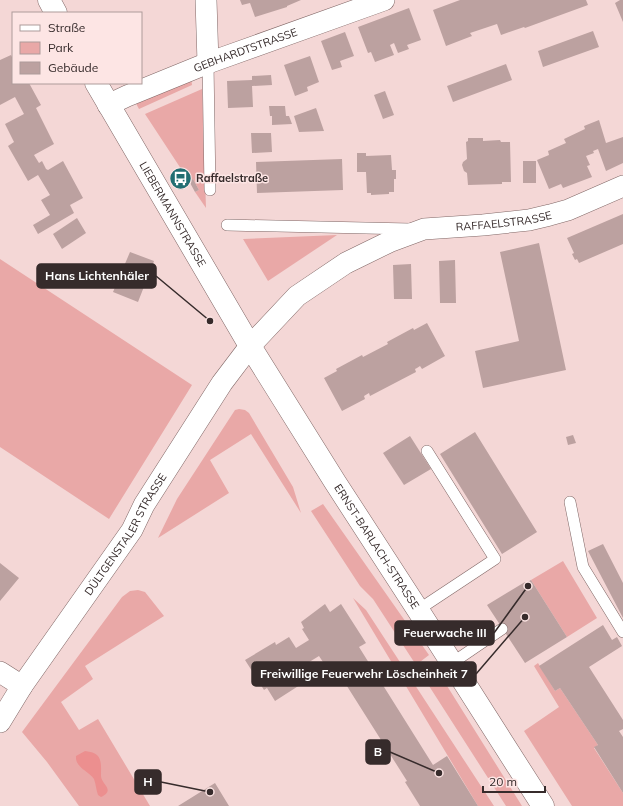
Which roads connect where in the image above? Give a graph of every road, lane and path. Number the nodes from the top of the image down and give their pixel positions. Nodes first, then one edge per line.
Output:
1 (49, 0) edge
2 (206, 0) edge
3 (384, 0) edge
4 (55, 12) edge
5 (208, 63) junction
6 (97, 84) edge
7 (108, 105) junction
8 (623, 186) edge
9 (210, 190) dead end
10 (227, 225) dead end
11 (424, 229) junction
12 (250, 346) junction
13 (427, 450) dead end
14 (570, 502) dead end
15 (418, 610) junction
16 (502, 629) dead end
17 (623, 632) edge
18 (452, 664) junction
19 (0, 672) edge
20 (22, 686) junction
21 (0, 722) edge
22 (543, 806) edge

1 - 4 main road
2 - 5 street
3 - 5 street, GEBHARDTSTRASSE
5 - 7 street, GEBHARDTSTRASSE
5 - 9 lane
6 - 7 main road, LIEBERMANNSTRASSE
7 - 12 main road, LIEBERMANNSTRASSE
8 - 11 street, RAFFAELSTRASSE
10 - 11 lane
11 - 12 street, RAFFAELSTRASSE
12 - 15 main road, ERNST-BARLACH-STRASSE
12 - 20 street, DÜLTGENSTALER STRASSE
13 - 15 lane
14 - 17 lane
15 - 18 main road, ERNST-BARLACH-STRASSE
16 - 18 lane
18 - 22 main road, ERNST-BARLACH-STRASSE
19 - 20 street
20 - 21 street, DÜLTGENSTALER STRASSE

